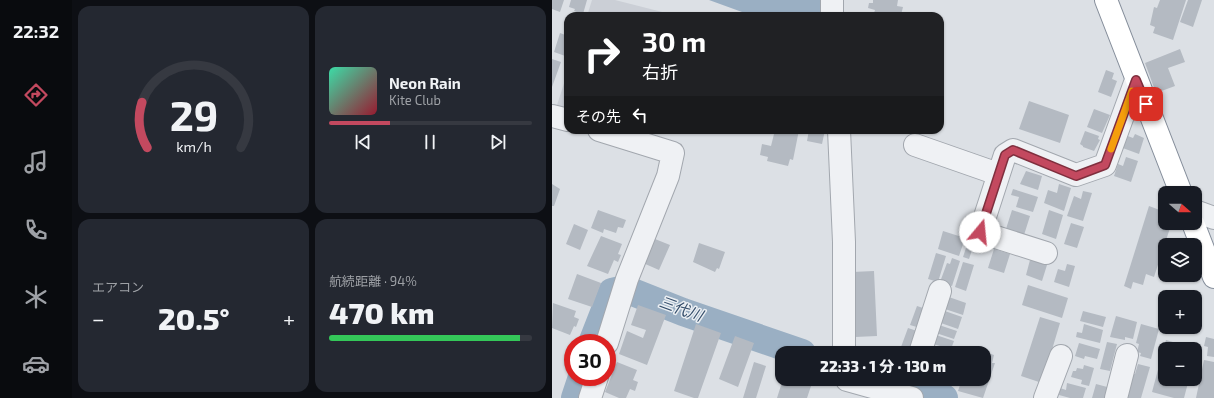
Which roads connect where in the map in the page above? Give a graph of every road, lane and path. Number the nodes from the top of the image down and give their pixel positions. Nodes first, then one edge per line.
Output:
1 (832, 0) edge
2 (1106, 0) edge
3 (832, 12) edge
4 (1136, 80) junction
5 (552, 116) edge
6 (564, 119) edge
7 (612, 134) edge
8 (839, 134) edge
9 (915, 145) dead end
10 (998, 174) junction
11 (1178, 186) edge
12 (1202, 214) edge
13 (1214, 218) edge
14 (1196, 230) edge
15 (1046, 253) dead end
16 (1214, 277) edge
17 (940, 291) dead end
18 (610, 334) edge
19 (844, 346) edge
20 (922, 346) edge
21 (1127, 355) dead end
22 (1061, 356) dead end
23 (594, 386) edge
24 (847, 386) edge
25 (910, 389) edge
26 (590, 398) edge
27 (1046, 398) edge
28 (1116, 398) edge

1 - 3 street
2 - 4 highway
4 - 10 street
4 - 11 highway
5 - 6 street
7 - 18 street
8 - 19 street
9 - 10 street
10 - 15 street
12 - 13 street
14 - 16 highway
17 - 20 street
21 - 28 street
22 - 27 street
23 - 26 street
24 - 25 street

